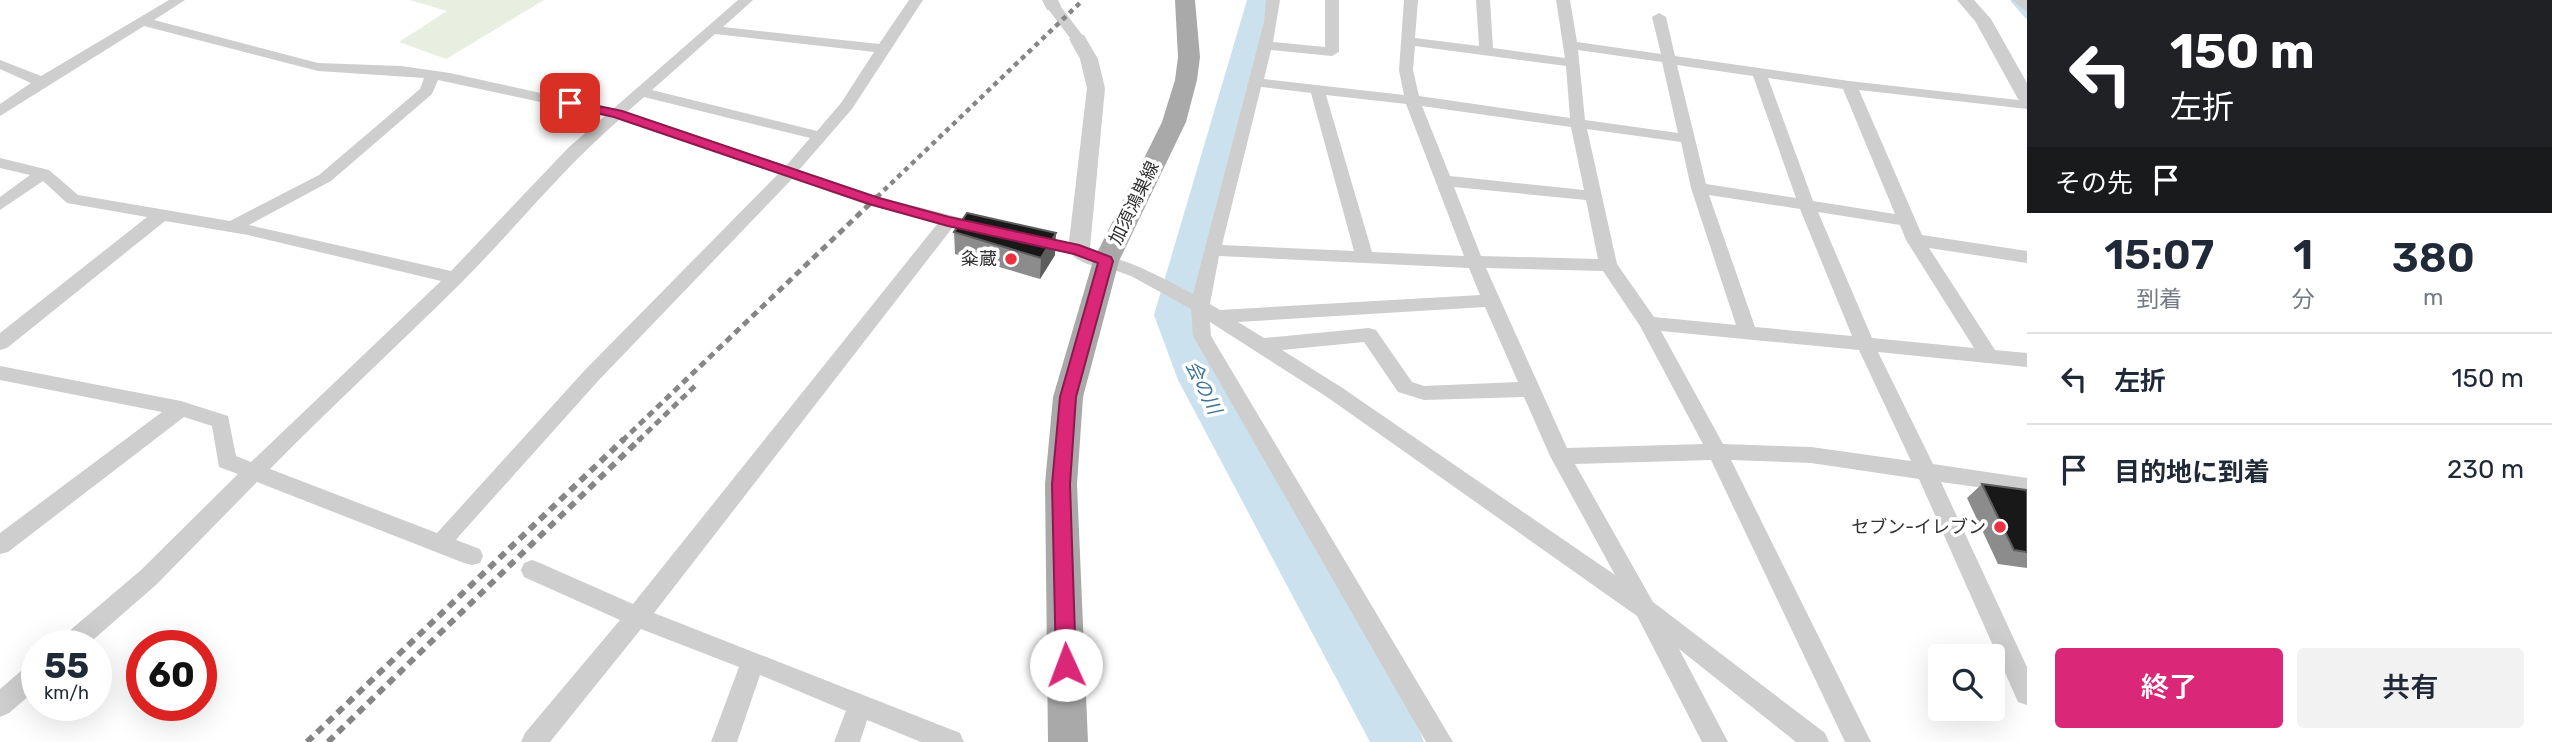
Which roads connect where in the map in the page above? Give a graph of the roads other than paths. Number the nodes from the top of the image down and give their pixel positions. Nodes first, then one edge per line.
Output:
1 (178, 0) edge
2 (746, 0) edge
3 (916, 0) edge
4 (1185, 0) edge
5 (1273, 0) edge
6 (1332, 0) edge
7 (1411, 0) edge
8 (1483, 0) edge
9 (1563, 0) edge
10 (1965, 0) edge
11 (2020, 0) edge
12 (1052, 3) edge
13 (2027, 8) edge
14 (1659, 16) dead end
15 (144, 22) junction
16 (713, 30) junction
17 (1078, 38) joint
18 (1408, 41) junction
19 (1265, 46) junction
20 (883, 49) junction
21 (1486, 50) junction
22 (1572, 54) junction
23 (1670, 59) junction
24 (0, 64) edge
25 (1759, 72) junction
26 (432, 75) junction
27 (42, 82) junction
28 (1254, 82) junction
29 (1849, 85) junction
30 (1317, 89) junction
31 (642, 92) junction
32 (2027, 99) edge
33 (1412, 100) junction
34 (2027, 105) edge
35 (0, 111) edge
36 (617, 114) junction
37 (1578, 124) junction
38 (820, 136) junction
39 (1689, 139) junction
40 (0, 163) edge
41 (789, 172) junction
42 (43, 173) junction
43 (1446, 181) junction
44 (1699, 188) junction
45 (1595, 197) junction
46 (1806, 204) junction
47 (0, 205) edge
48 (161, 215) junction
49 (1907, 221) junction
50 (948, 222) junction
51 (232, 227) junction
52 (1915, 240) junction
53 (1212, 250) junction
54 (1093, 255) junction
55 (2027, 257) edge
56 (1365, 258) junction
57 (1475, 262) junction
58 (1608, 265) junction
59 (454, 278) junction
60 (1167, 288) joint
61 (1493, 300) junction
62 (1204, 308) junction
63 (1647, 323) junction
64 (1748, 333) junction
65 (1864, 342) junction
66 (0, 343) edge
67 (1264, 345) junction
68 (1988, 354) junction
69 (2027, 360) edge
70 (0, 373) edge
71 (1531, 389) junction
72 (181, 408) junction
73 (1717, 452) junction
74 (1560, 456) junction
75 (1925, 469) junction
76 (252, 473) junction
77 (2027, 485) edge
78 (442, 544) junction
79 (0, 545) edge
80 (472, 556) dead end
81 (532, 570) dead end
82 (1645, 609) junction
83 (637, 617) junction
84 (88, 630) edge
85 (753, 661) junction
86 (21, 687) edge
87 (2027, 694) edge
88 (1, 704) edge
89 (860, 705) junction
90 (534, 742) edge
91 (724, 742) edge
92 (847, 742) edge
93 (951, 742) edge
94 (1068, 742) edge
95 (1440, 742) edge
96 (1715, 742) edge
97 (1816, 742) edge
98 (1858, 742) edge

1 - 15 street
2 - 16 street
3 - 20 street
4 - 54 main road, 加須鴻巣線
5 - 19 street
6 - 19 street
7 - 18 street
8 - 21 street
9 - 22 street
10 - 32 street
11 - 13 street
12 - 17 street
14 - 23 street
15 - 26 street
15 - 27 street
16 - 20 street
16 - 31 street
17 - 54 street
18 - 21 street
18 - 33 street
19 - 28 street
20 - 38 street
21 - 22 street
22 - 23 street
22 - 37 street
23 - 25 street
23 - 39 street
24 - 27 street
25 - 29 street
25 - 46 street
26 - 36 street
26 - 51 street
27 - 35 street
28 - 30 street
28 - 53 street
29 - 34 street
29 - 49 street
30 - 33 street
30 - 56 street
31 - 36 street
31 - 38 street
33 - 37 street
33 - 43 street
36 - 41 street
36 - 59 street
37 - 39 street
37 - 45 street
38 - 41 street
39 - 44 street
40 - 42 street
41 - 50 street
41 - 78 street
42 - 47 street
42 - 48 street
43 - 45 street
43 - 57 street
44 - 46 street
44 - 64 street
45 - 58 street
46 - 49 street
46 - 65 street
48 - 51 street
48 - 66 street
49 - 52 street
50 - 54 street
50 - 83 street
51 - 59 street
52 - 55 street
52 - 68 street
53 - 56 street
53 - 62 street
54 - 60 street
54 - 94 main road, 加須鴻巣線
56 - 57 street
57 - 58 street
57 - 61 street
58 - 63 street
59 - 76 street
60 - 62 street
61 - 62 street
61 - 71 street
62 - 67 street
62 - 95 street
63 - 64 street
63 - 73 street
64 - 65 street
65 - 68 street
65 - 75 street
67 - 71 street
67 - 82 street
68 - 69 street
70 - 72 street
71 - 74 street
72 - 76 street
72 - 79 street
73 - 74 street
73 - 75 street
73 - 98 street
74 - 82 street
75 - 77 street
75 - 87 street
76 - 78 street
76 - 84 street
78 - 80 street
81 - 83 street
82 - 96 street
82 - 97 street
83 - 85 street
83 - 90 street
85 - 89 street
85 - 91 street
86 - 88 street
89 - 92 street
89 - 93 street

